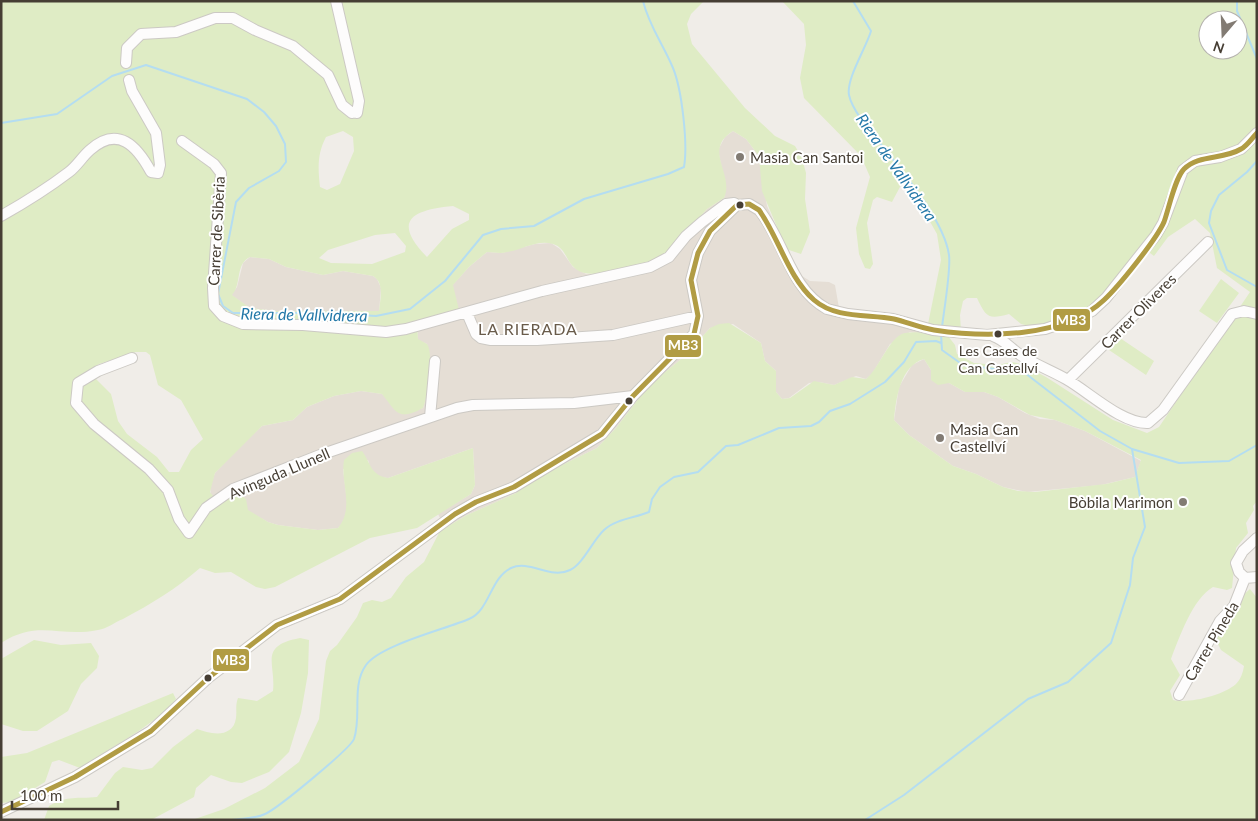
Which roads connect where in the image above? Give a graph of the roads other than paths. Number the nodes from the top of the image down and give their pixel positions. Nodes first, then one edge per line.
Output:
1 (336, 1) edge
2 (126, 63) dead end
3 (129, 80) dead end
4 (1256, 133) edge
5 (182, 140) dead end
6 (737, 205) junction
7 (1, 216) edge
8 (1208, 242) dead end
9 (467, 313) junction
10 (1257, 314) edge
11 (698, 316) junction
12 (1012, 333) junction
13 (987, 335) junction
14 (1012, 348) junction
15 (132, 358) dead end
16 (435, 361) dead end
17 (1068, 380) junction
18 (633, 396) junction
19 (430, 417) junction
20 (1257, 538) edge
21 (1257, 577) edge
22 (1245, 578) junction
23 (1179, 695) dead end
24 (1, 812) edge

1 - 2 street
3 - 7 street
4 - 12 street
5 - 9 street, Carrer de Sibèria
6 - 9 street, Carrer de Sibèria
6 - 11 street
6 - 13 street
8 - 17 street, Carrer Oliveres
9 - 11 street
10 - 17 street
11 - 18 street
12 - 13 street
12 - 14 street
13 - 14 street
14 - 17 street
15 - 19 street, Avinguda Llunell
16 - 19 street
18 - 19 street, Avinguda Llunell
18 - 24 street
20 - 22 street
21 - 22 street
22 - 23 street, Carrer Pineda

